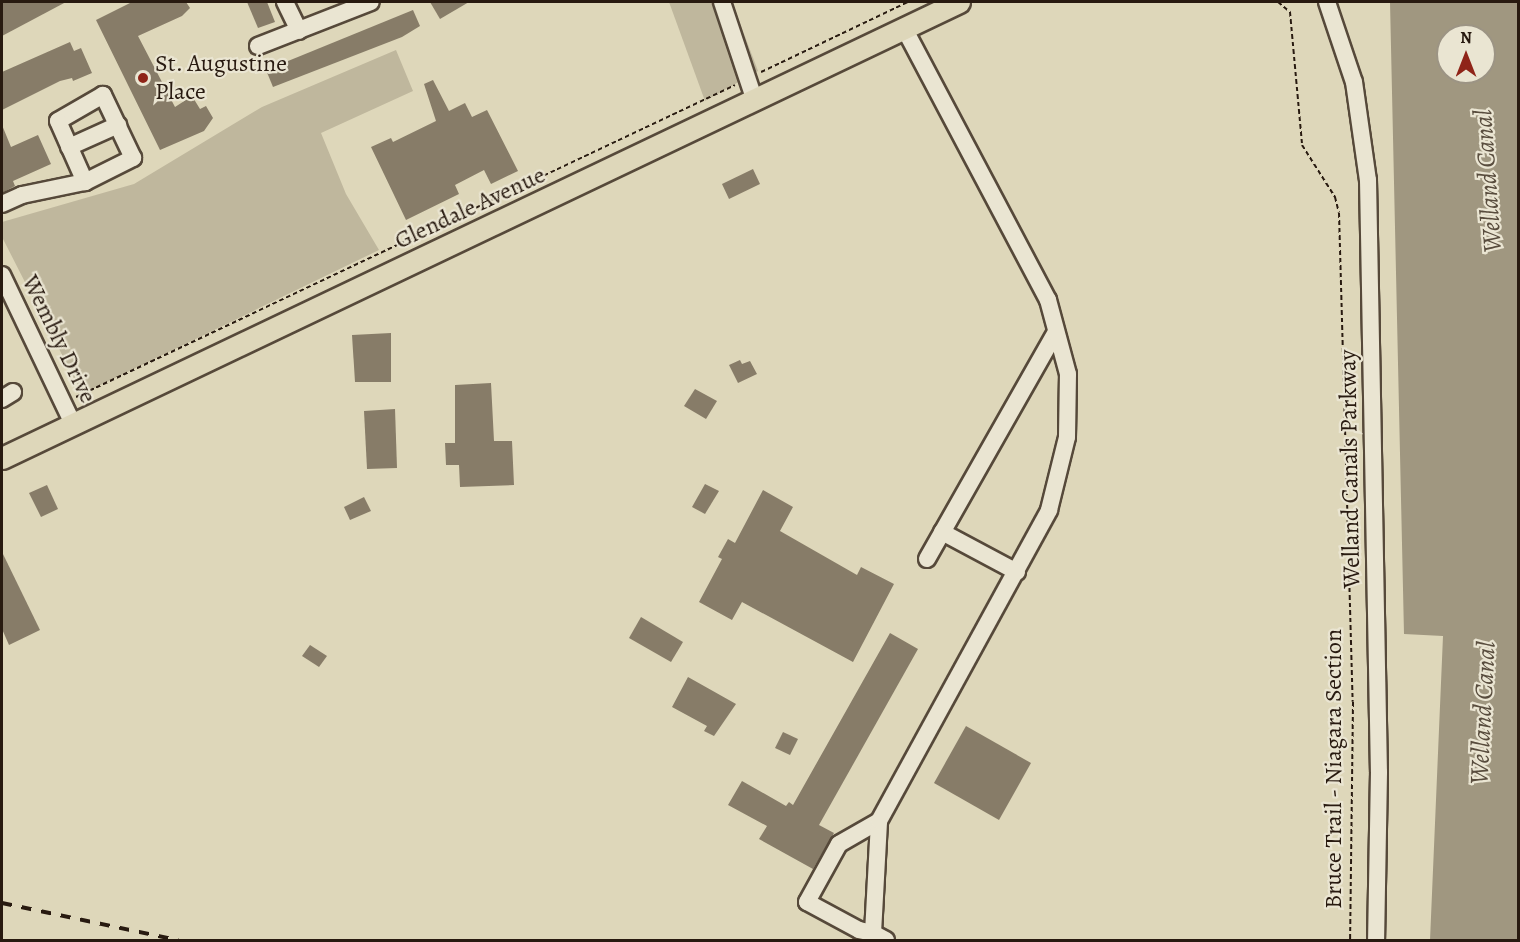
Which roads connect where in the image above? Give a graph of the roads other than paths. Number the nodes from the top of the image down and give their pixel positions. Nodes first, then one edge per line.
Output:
1 (285, 2) edge
2 (370, 2) edge
3 (722, 2) edge
4 (959, 2) edge
5 (1327, 2) edge
6 (904, 28) junction
7 (298, 31) junction
8 (258, 46) dead end
9 (755, 101) junction
10 (118, 125) junction
11 (69, 147) junction
12 (85, 182) junction
13 (2, 204) edge
14 (2, 275) edge
15 (1056, 332) junction
16 (73, 424) junction
17 (2, 458) edge
18 (942, 532) junction
19 (927, 559) dead end
20 (1017, 572) junction
21 (879, 821) junction
22 (880, 937) edge
23 (1376, 940) edge

1 - 7 street
2 - 7 street
3 - 9 street
4 - 6 main road, Glendale Avenue
5 - 23 street, Welland Canals Parkway
6 - 9 main road, Glendale Avenue
6 - 15 street
7 - 8 street
9 - 16 main road, Glendale Avenue
10 - 11 street
10 - 11 street
10 - 12 street
11 - 12 street
12 - 13 street
14 - 16 street, Wembly Drive
15 - 18 street
15 - 20 street
16 - 17 main road, Glendale Avenue
18 - 19 street
18 - 20 street
20 - 21 street
21 - 22 street
21 - 22 street

